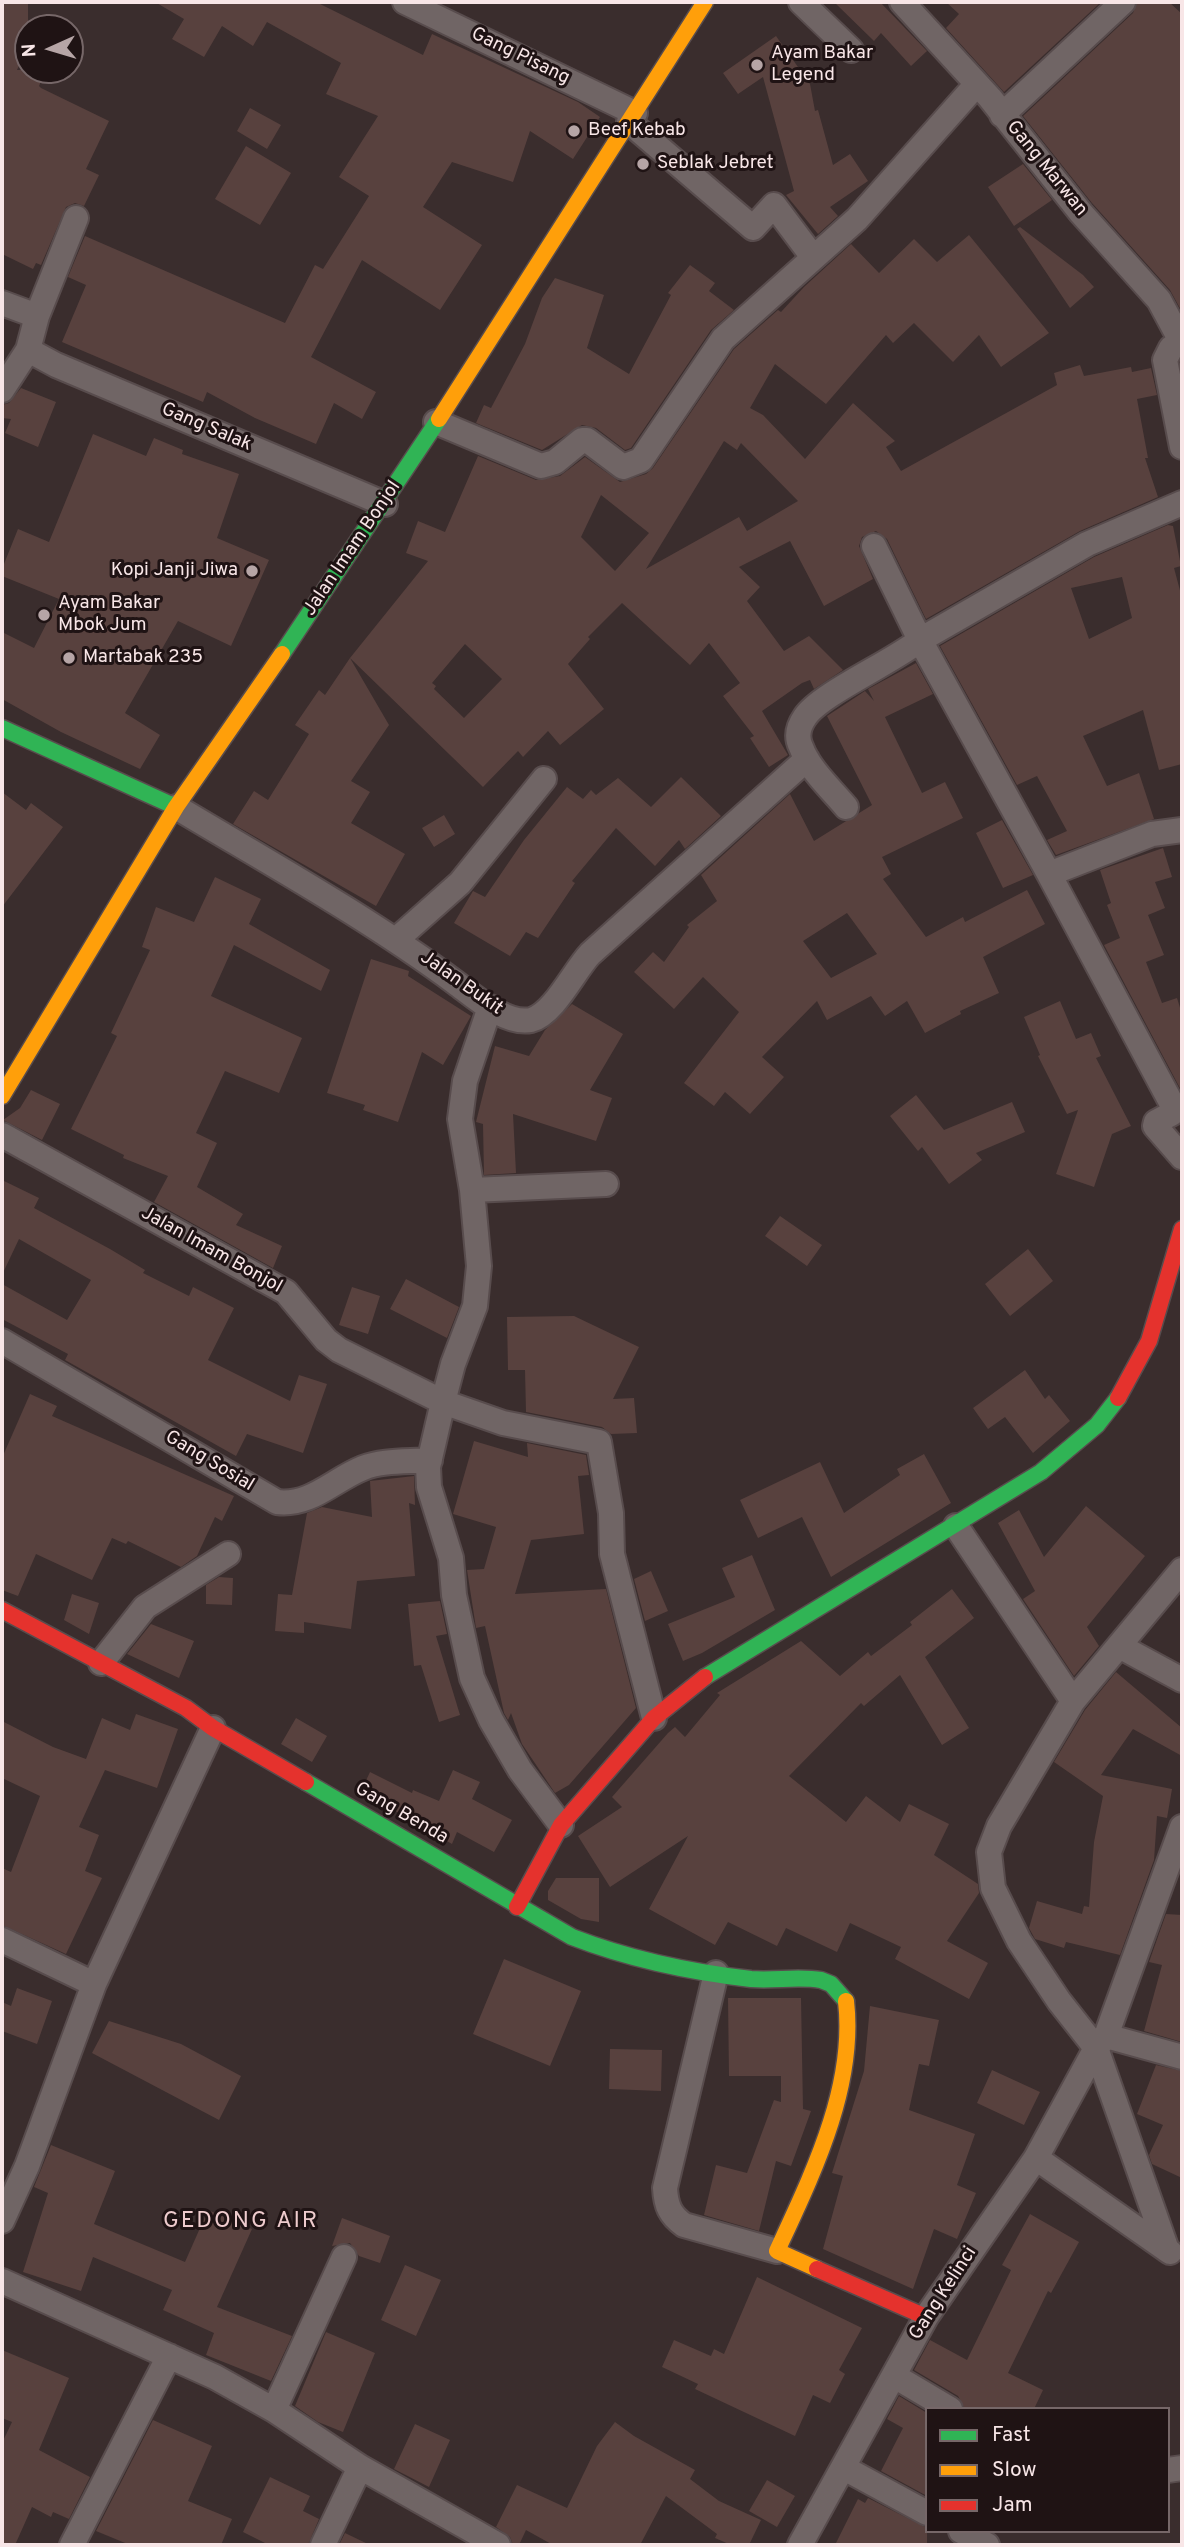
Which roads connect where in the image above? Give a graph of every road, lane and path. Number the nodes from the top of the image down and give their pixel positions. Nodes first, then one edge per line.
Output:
1 (405, 2) edge
2 (705, 2) edge
3 (801, 2) edge
4 (902, 2) edge
5 (1123, 2) edge
6 (851, 50) dead end
7 (976, 85) junction
8 (1002, 115) junction
9 (632, 118) junction
10 (76, 218) dead end
11 (813, 257) junction
12 (2, 303) edge
13 (37, 316) junction
14 (1182, 342) edge
15 (28, 350) junction
16 (2, 390) edge
17 (436, 422) junction
18 (1182, 447) edge
19 (1182, 503) edge
20 (385, 504) junction
21 (874, 546) dead end
22 (920, 640) junction
23 (2, 728) edge
24 (807, 759) junction
25 (544, 779) dead end
26 (176, 807) junction
27 (846, 807) dead end
28 (1182, 830) edge
29 (1049, 874) junction
30 (397, 939) junction
31 (490, 1007) junction
32 (2, 1096) edge
33 (2, 1135) edge
34 (1182, 1157) edge
35 (606, 1184) dead end
36 (472, 1190) junction
37 (1182, 1228) edge
38 (1175, 1289) edge
39 (2, 1341) edge
40 (443, 1402) junction
41 (430, 1461) junction
42 (956, 1526) junction
43 (228, 1554) dead end
44 (1182, 1570) edge
45 (2, 1611) edge
46 (1121, 1647) junction
47 (101, 1663) junction
48 (1182, 1681) edge
49 (1073, 1701) junction
50 (654, 1718) junction
51 (213, 1728) junction
52 (561, 1825) junction
53 (1182, 1827) edge
54 (517, 1906) junction
55 (2, 1940) edge
56 (716, 1973) junction
57 (94, 1984) junction
58 (1101, 2042) junction
59 (1182, 2057) edge
60 (1036, 2158) junction
61 (2, 2221) edge
62 (777, 2251) junction
63 (1175, 2254) edge
64 (344, 2257) dead end
65 (2, 2281) edge
66 (926, 2317) junction
67 (169, 2356) junction
68 (895, 2377) junction
69 (947, 2407) edge
70 (274, 2410) junction
71 (360, 2468) junction
72 (844, 2468) junction
73 (925, 2512) edge
74 (965, 2533) edge
75 (72, 2545) edge
76 (323, 2545) edge
77 (498, 2545) edge
78 (800, 2545) edge
79 (987, 2545) edge

1 - 9 street, Gang Pisang
2 - 9 main road, Jalan Imam Bonjol
3 - 6 street
4 - 7 street, Gang Marwan
5 - 8 street
7 - 8 street, Gang Marwan
7 - 11 street
8 - 14 street, Gang Marwan
9 - 11 street, Gang Pisang
9 - 17 main road, Jalan Imam Bonjol
10 - 13 street
11 - 17 street
12 - 13 street
13 - 15 street
14 - 18 street
15 - 16 street
15 - 20 street, Gang Salak
17 - 20 main road, Jalan Imam Bonjol
19 - 22 street
20 - 26 main road, Jalan Imam Bonjol
21 - 22 street
22 - 24 street
22 - 29 street
23 - 26 main road
24 - 27 street
24 - 31 street, Jalan Bukit
25 - 30 street
26 - 30 street, Jalan Bukit
26 - 32 main road, Jalan Imam Bonjol
28 - 29 street
29 - 34 street
30 - 31 street, Jalan Bukit
31 - 36 street
33 - 40 street, Jalan Imam Bonjol
35 - 36 street
36 - 40 street
37 - 38 main road
38 - 42 main road
39 - 41 street, Gang Sosial
40 - 41 street
40 - 50 street, Jalan Imam Bonjol
41 - 52 street
42 - 49 street
42 - 50 main road
43 - 47 street
44 - 46 street
45 - 47 main road, Gang Benda
46 - 48 street
46 - 49 street
47 - 51 main road, Gang Benda
49 - 58 street
50 - 52 main road
51 - 54 main road, Gang Benda
51 - 57 street
52 - 54 main road
53 - 58 street, Gang Kelinci
54 - 56 main road, Gang Benda
55 - 57 street
56 - 62 street
56 - 62 main road, Gang Benda
57 - 61 street
58 - 59 street
58 - 60 street, Gang Kelinci
58 - 63 street
60 - 63 street
60 - 66 street, Gang Kelinci
62 - 66 main road
64 - 70 street
65 - 67 street
66 - 68 street, Gang Kelinci
67 - 70 street
67 - 75 street
68 - 69 street
68 - 72 street, Gang Kelinci
70 - 71 street
71 - 76 street
71 - 77 street
72 - 73 street
72 - 78 street, Gang Kelinci
74 - 79 street

